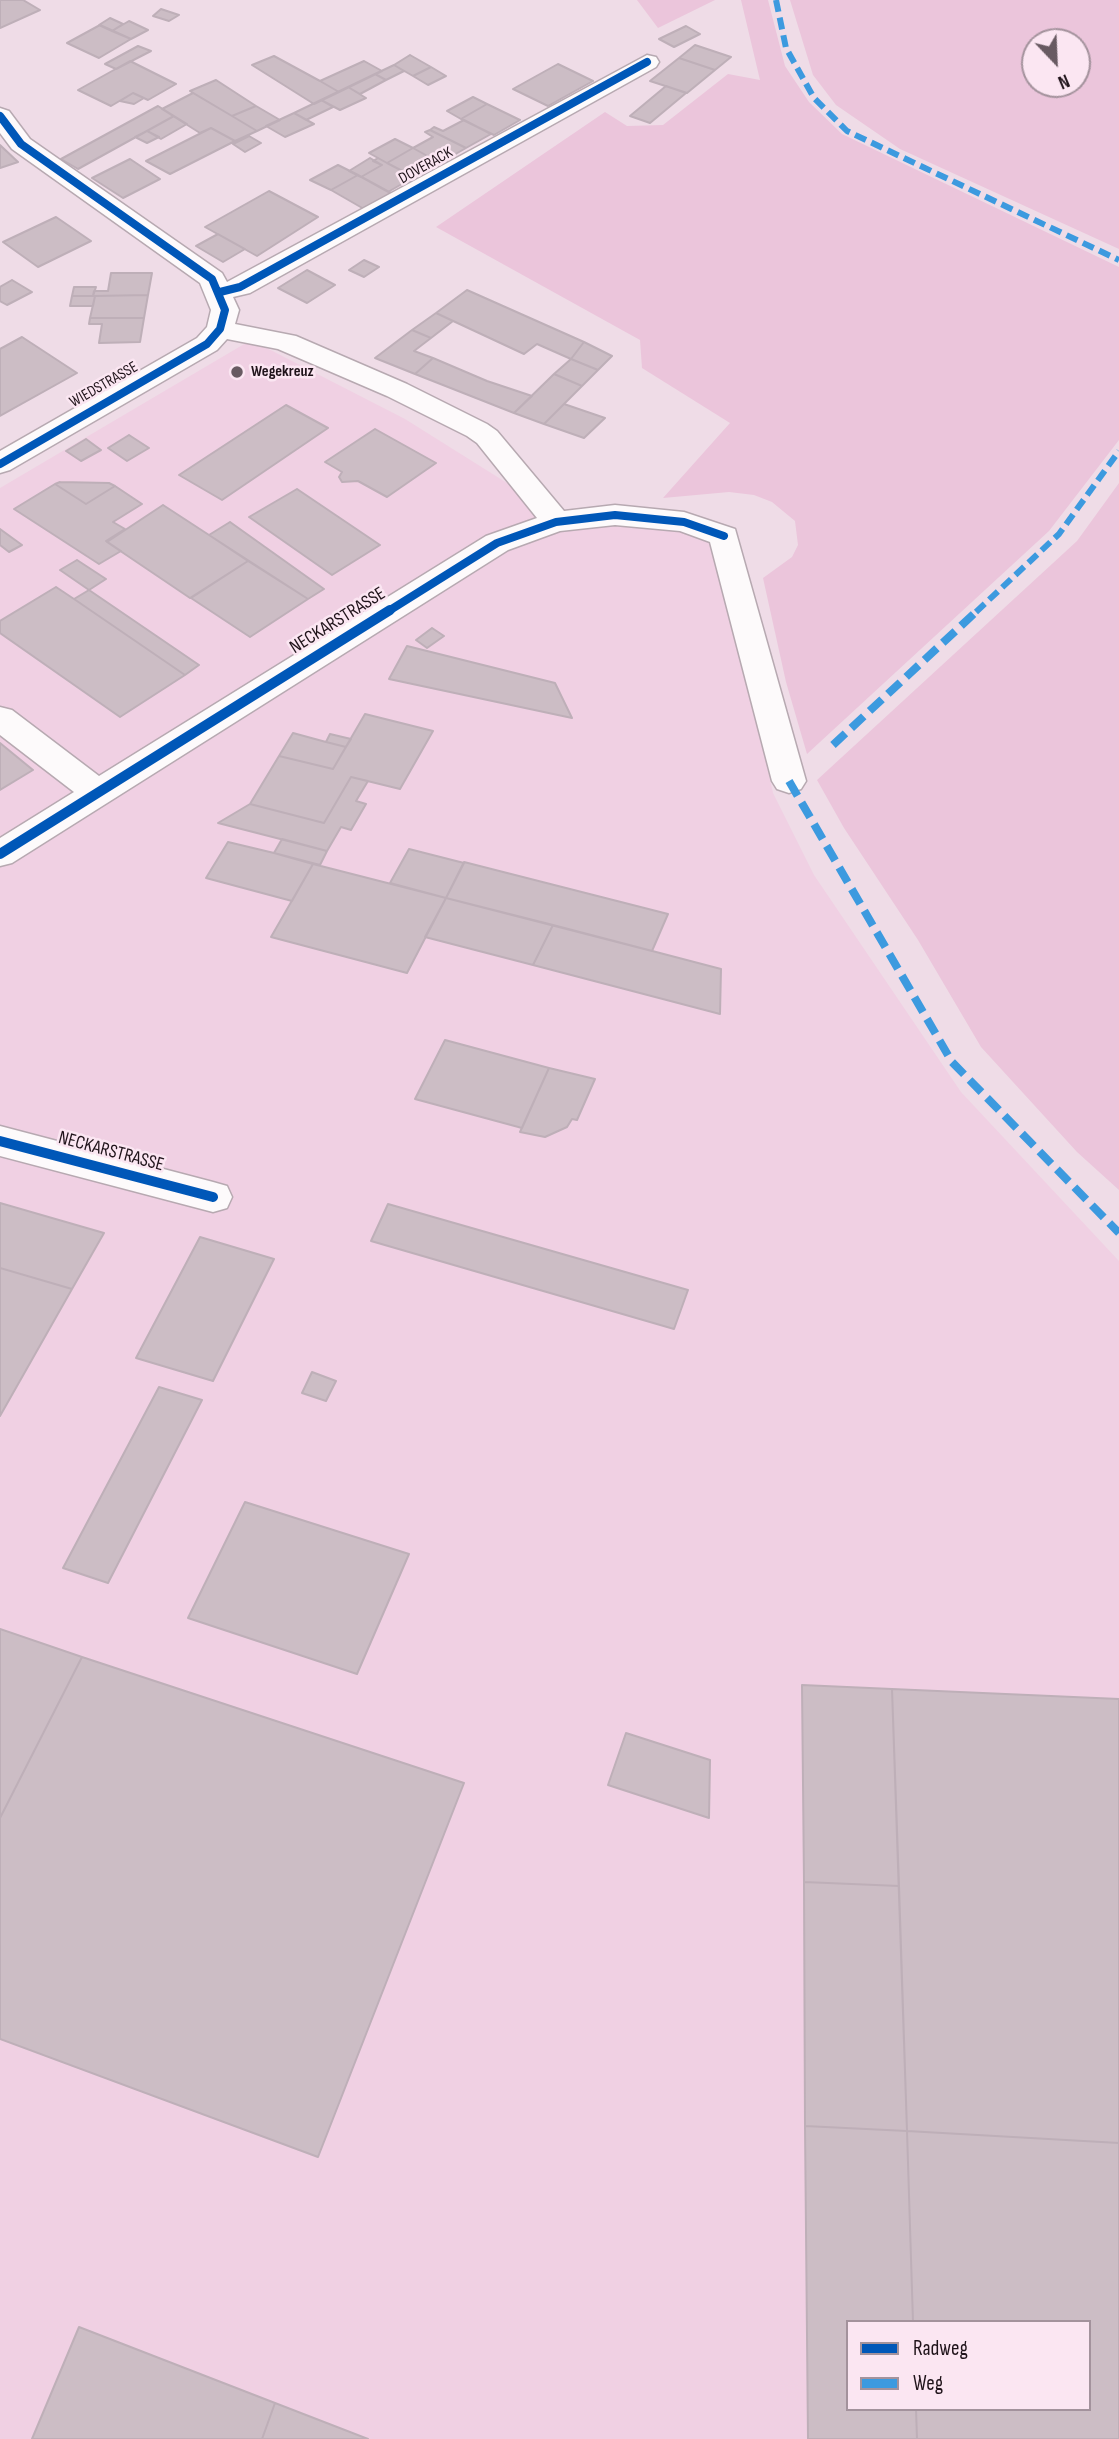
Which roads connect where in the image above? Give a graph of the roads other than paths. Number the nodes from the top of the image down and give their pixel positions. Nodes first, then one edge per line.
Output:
1 (647, 62) dead end
2 (0, 116) edge
3 (220, 292) junction
4 (220, 328) junction
5 (0, 464) edge
6 (556, 522) junction
7 (0, 718) edge
8 (789, 781) dead end
9 (98, 793) junction
10 (0, 854) edge
11 (0, 1141) edge
12 (214, 1197) dead end

1 - 3 street, DOVERACK
2 - 3 street
3 - 4 street
4 - 5 street, WIEDSTRASSE
4 - 6 street
6 - 8 street, NECKARSTRASSE
6 - 9 street, NECKARSTRASSE
7 - 9 street
9 - 10 street, NECKARSTRASSE
11 - 12 street, NECKARSTRASSE

